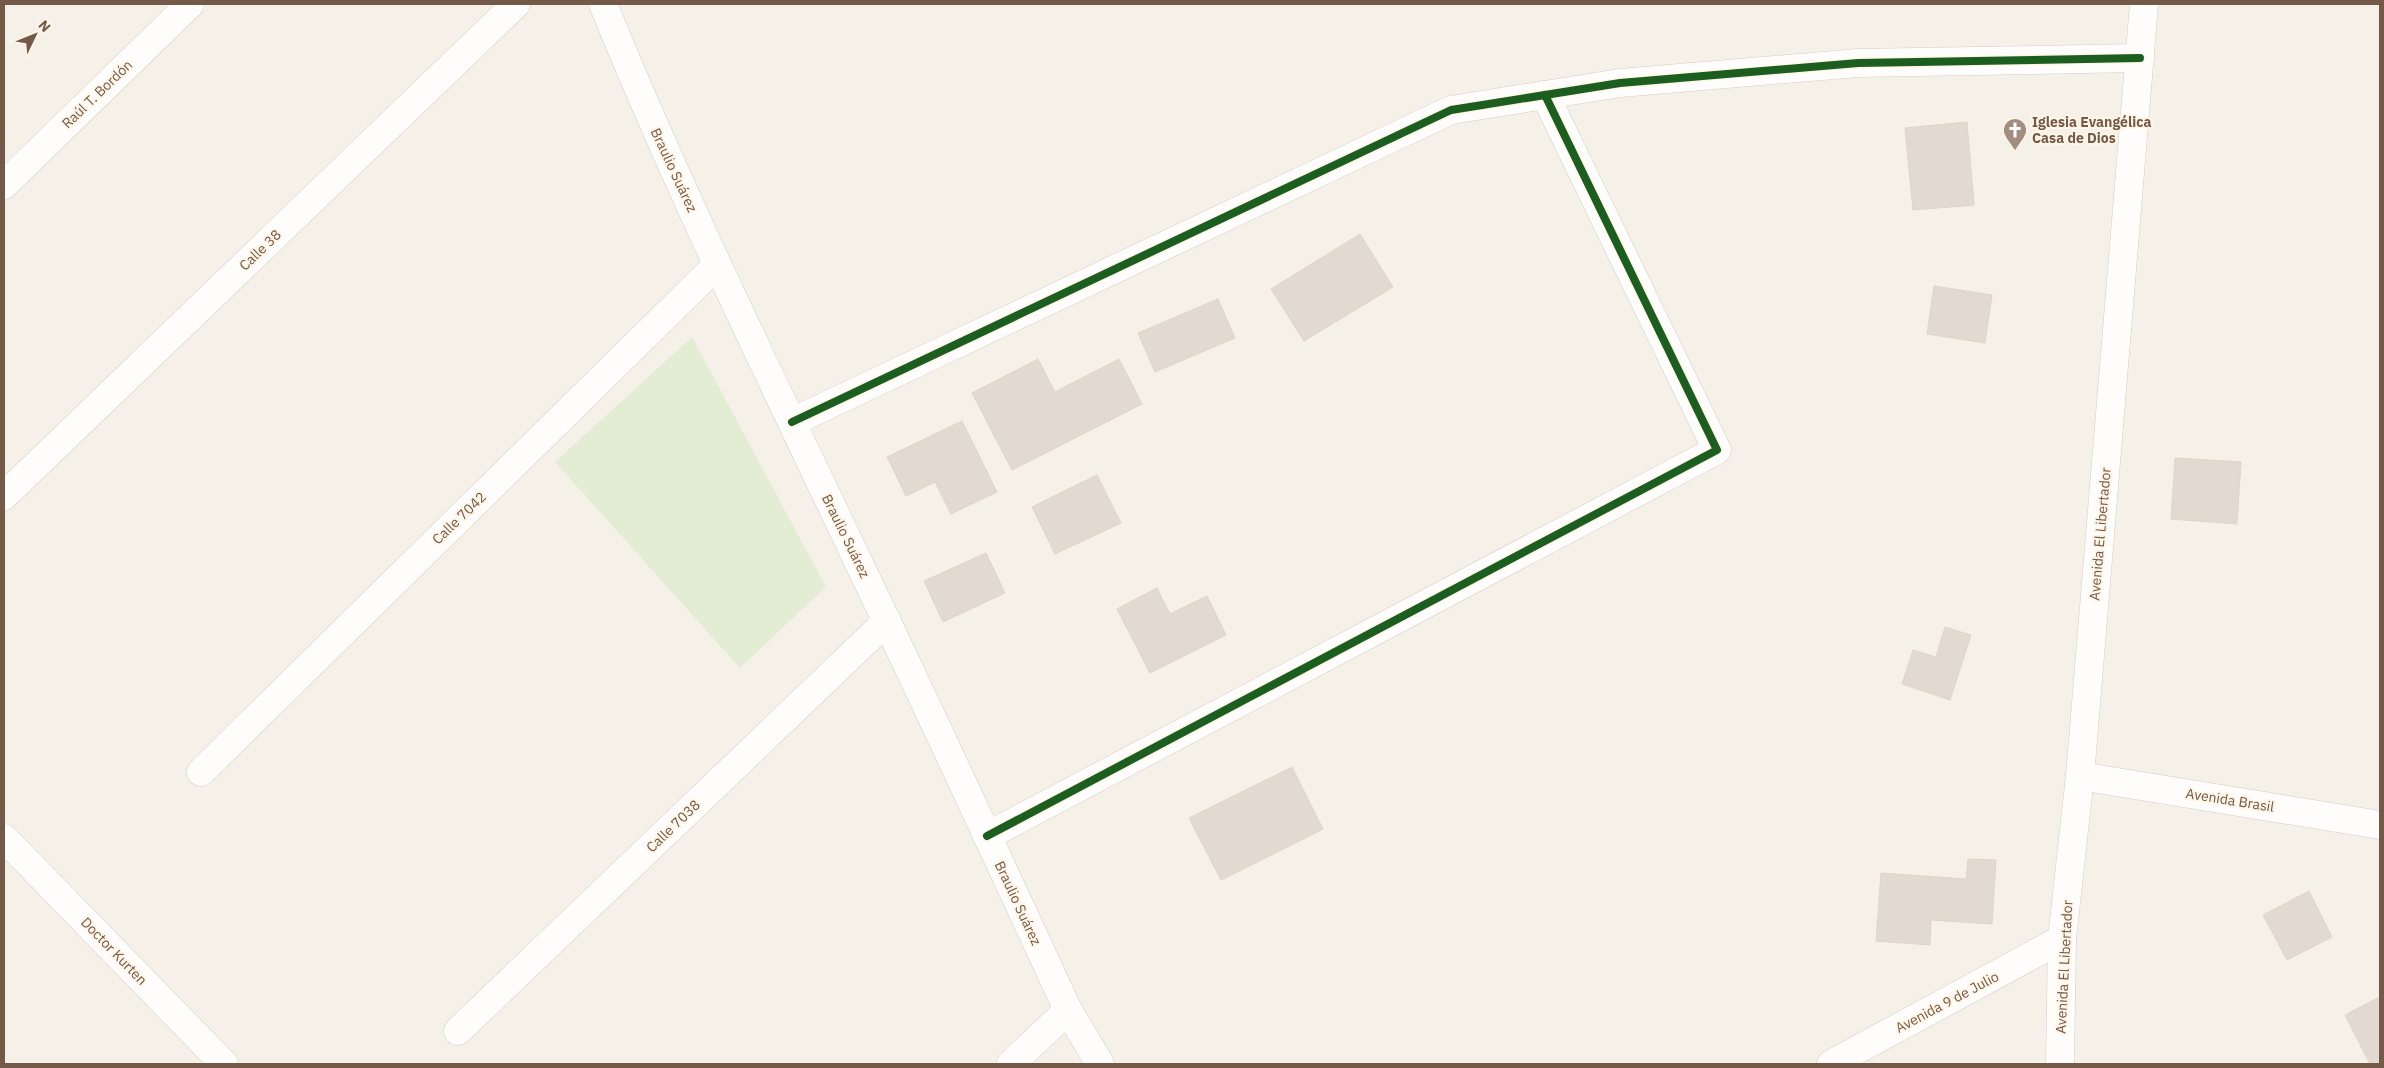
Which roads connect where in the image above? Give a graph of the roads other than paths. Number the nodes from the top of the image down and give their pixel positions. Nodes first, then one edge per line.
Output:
1 (190, 4) edge
2 (516, 4) edge
3 (602, 4) edge
4 (2144, 4) edge
5 (2140, 58) junction
6 (1545, 95) junction
7 (4, 185) edge
8 (717, 265) junction
9 (792, 422) junction
10 (4, 496) edge
11 (887, 621) junction
12 (201, 772) dead end
13 (2080, 776) junction
14 (2380, 825) edge
15 (987, 836) junction
16 (4, 838) edge
17 (2062, 939) junction
18 (1068, 1010) junction
19 (458, 1031) dead end
20 (224, 1064) edge
21 (1011, 1064) edge
22 (1100, 1064) edge
23 (1831, 1064) edge
24 (2060, 1064) edge

1 - 7 street, Raúl T. Bordón
2 - 10 street, Calle 38
3 - 8 street, Braulio Suárez
4 - 5 street, Avenida El Libertador
5 - 6 street
5 - 13 street, Avenida El Libertador
6 - 9 street
6 - 15 street
8 - 9 street, Braulio Suárez
8 - 12 street, Calle 7042
9 - 11 street, Braulio Suárez
11 - 15 street, Braulio Suárez
11 - 19 street, Calle 7038
13 - 14 street, Avenida Brasil
13 - 17 street, Avenida El Libertador
15 - 18 street, Braulio Suárez
16 - 20 street, Doctor Kurten
17 - 23 street, Avenida 9 de Julio
17 - 24 street, Avenida El Libertador
18 - 21 street
18 - 22 street, Braulio Suárez

